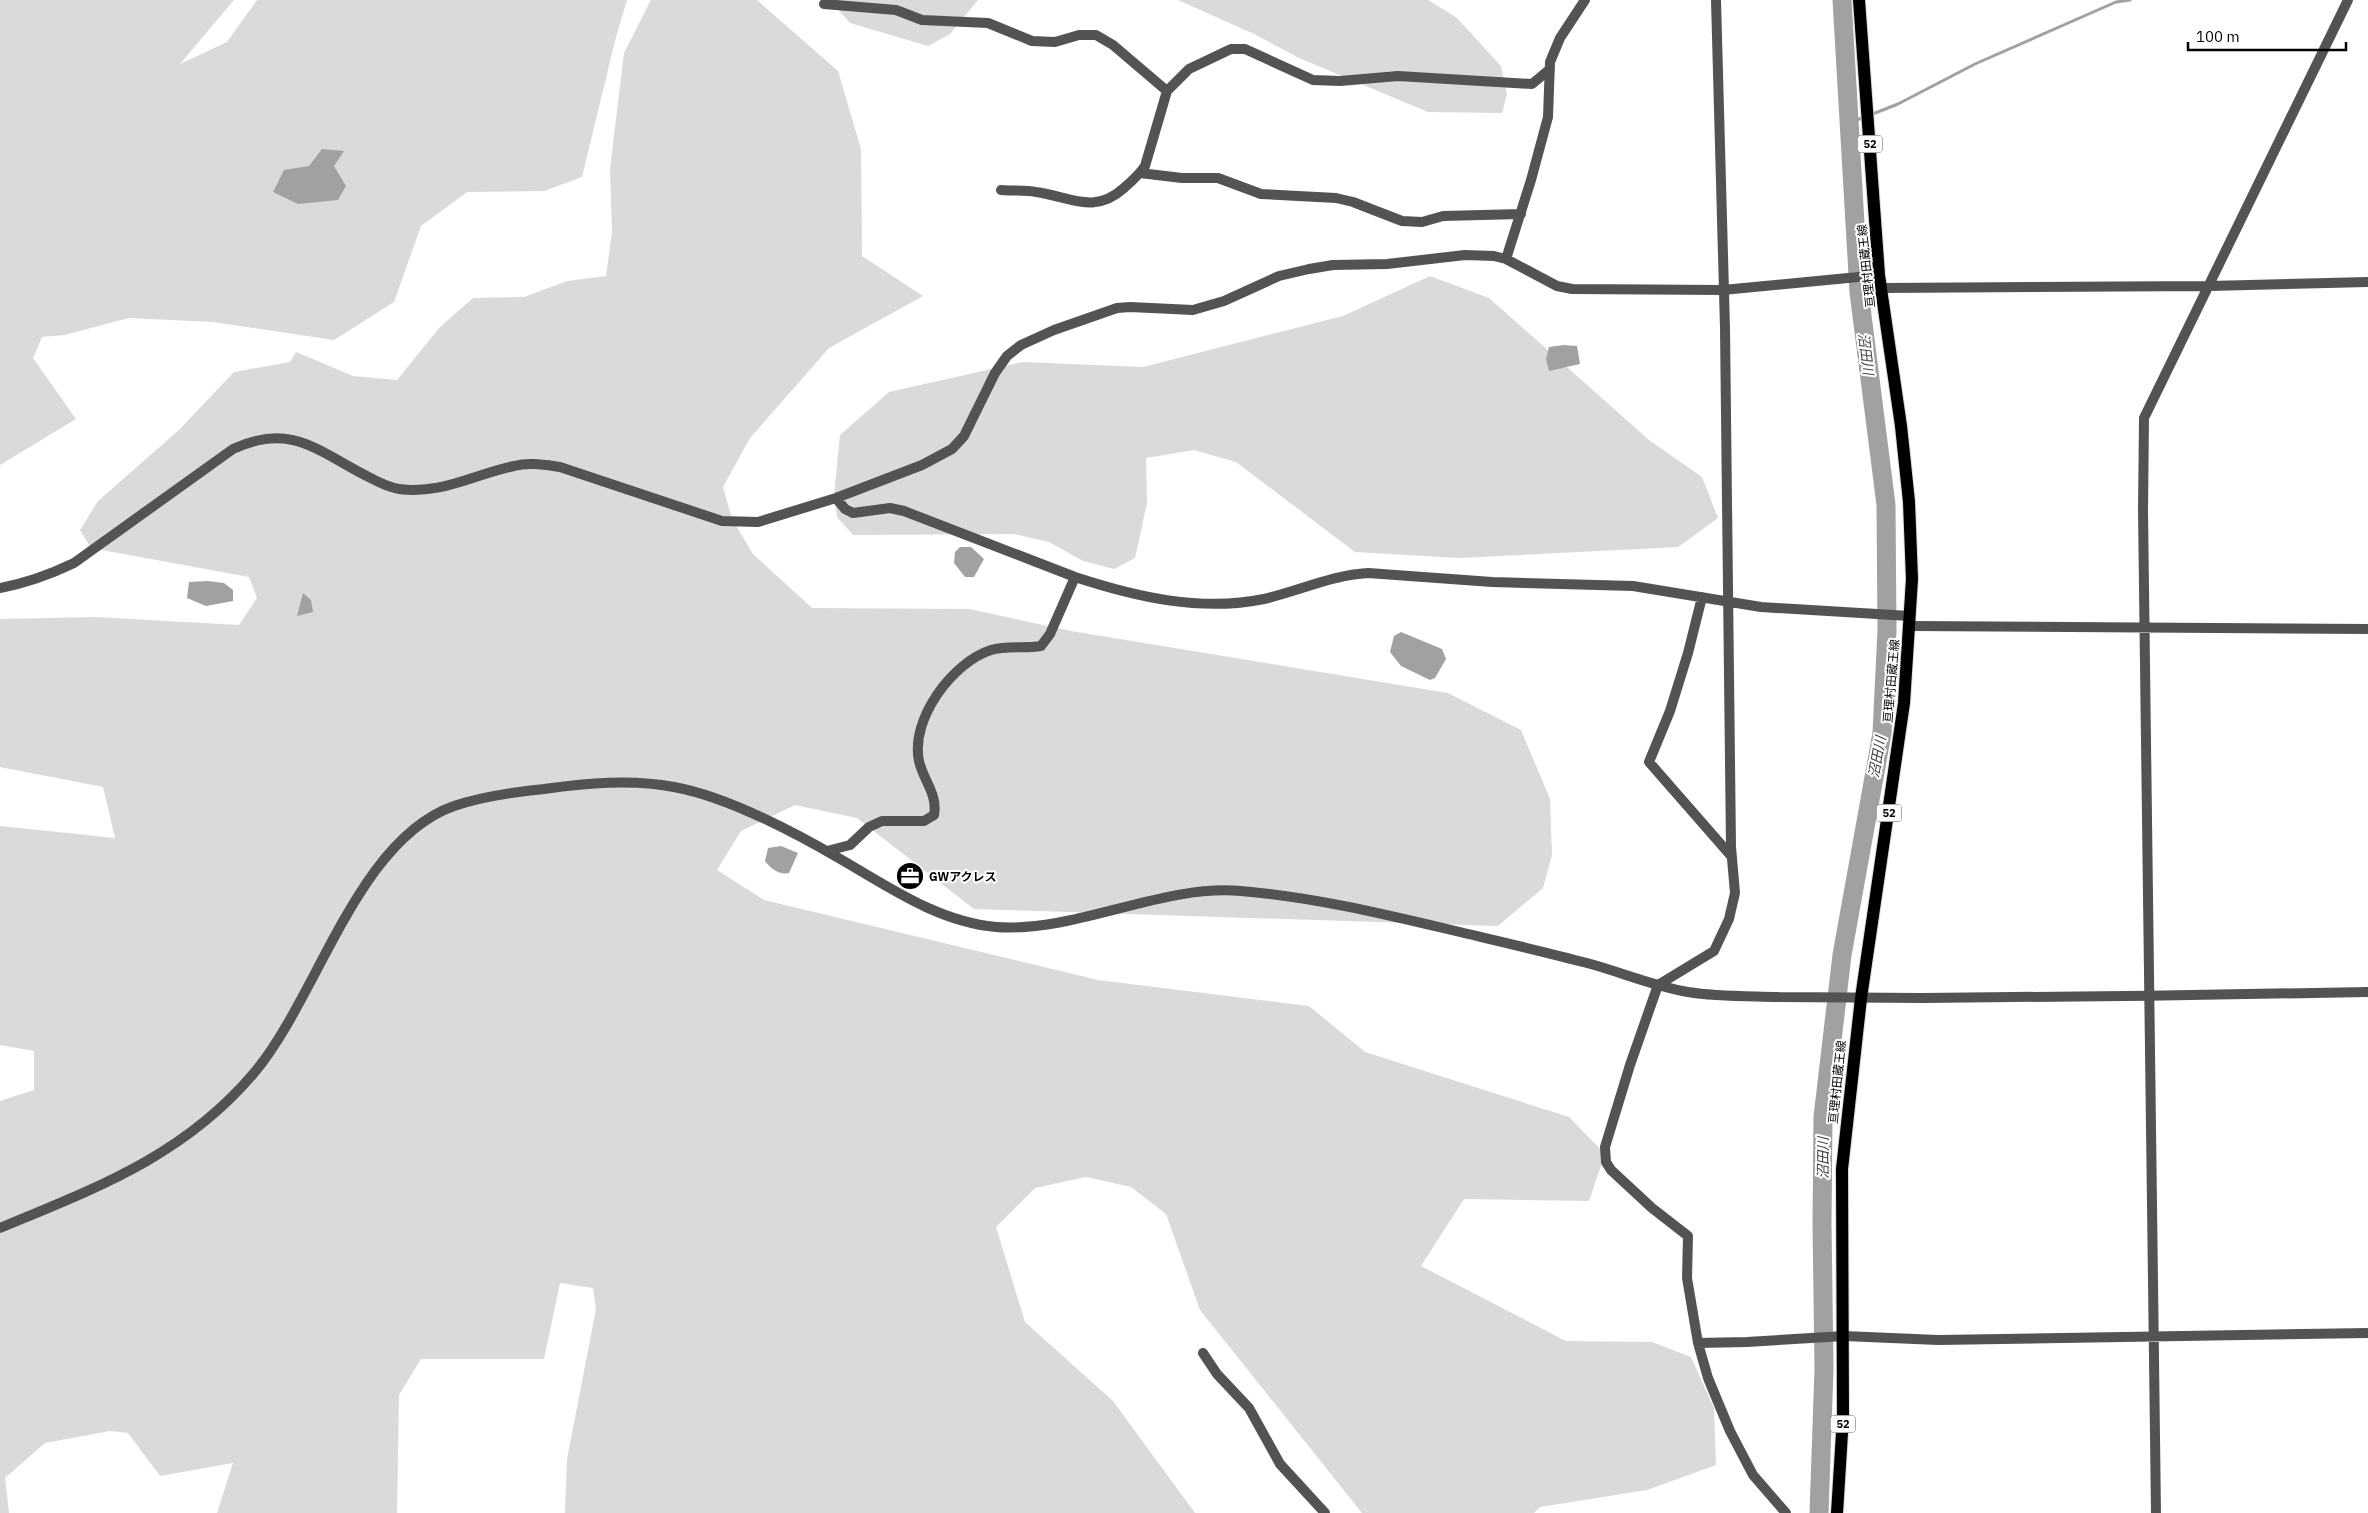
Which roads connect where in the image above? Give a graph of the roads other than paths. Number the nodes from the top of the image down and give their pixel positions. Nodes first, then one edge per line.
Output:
1 (1586, 0) edge
2 (1716, 0) edge
3 (1859, 0) edge
4 (2348, 0) edge
5 (824, 4) dead end
6 (1550, 68) junction
7 (1167, 91) junction
8 (1140, 173) junction
9 (1001, 190) dead end
10 (1521, 214) junction
11 (1506, 259) junction
12 (1879, 275) junction
13 (2368, 282) edge
14 (2210, 286) junction
15 (1881, 288) junction
16 (1723, 290) junction
17 (836, 498) junction
18 (1075, 578) junction
19 (0, 588) edge
20 (1702, 597) junction
21 (1729, 602) junction
22 (1910, 621) junction
23 (2146, 629) junction
24 (2368, 629) edge
25 (827, 851) junction
26 (1733, 858) junction
27 (1658, 985) junction
28 (2368, 992) edge
29 (2148, 996) junction
30 (1861, 998) junction
31 (0, 1228) edge
32 (2368, 1333) edge
33 (2154, 1335) junction
34 (1844, 1336) junction
35 (1698, 1343) junction
36 (1203, 1353) dead end
37 (1325, 1513) edge
38 (1786, 1513) edge
39 (1837, 1513) edge
40 (2156, 1513) edge

1 - 6 street
2 - 16 street
3 - 12 main road, 亘理村田蔵王線 / 52
4 - 14 street
5 - 7 street
6 - 7 street
6 - 10 street
7 - 8 street
8 - 9 street
8 - 10 street
10 - 11 street
11 - 16 street
11 - 17 street
12 - 15 main road, 亘理村田蔵王線 / 52
12 - 16 street
13 - 14 street
14 - 15 street
14 - 23 street
15 - 22 main road, 亘理村田蔵王線 / 52
16 - 21 street
17 - 18 street
17 - 19 street
18 - 20 street
18 - 25 street
20 - 21 street
20 - 26 street
21 - 22 street
21 - 26 street
22 - 23 street
22 - 30 main road, 亘理村田蔵王線 / 52
23 - 24 street
23 - 29 street
25 - 27 street
25 - 31 street
26 - 27 street
27 - 30 street
27 - 35 street
28 - 29 street
29 - 30 street
29 - 33 street
30 - 34 main road, 亘理村田蔵王線 / 52
32 - 33 street
33 - 34 street
33 - 40 street
34 - 35 street
34 - 39 main road, 亘理村田蔵王線 / 52
35 - 38 street
36 - 37 street

